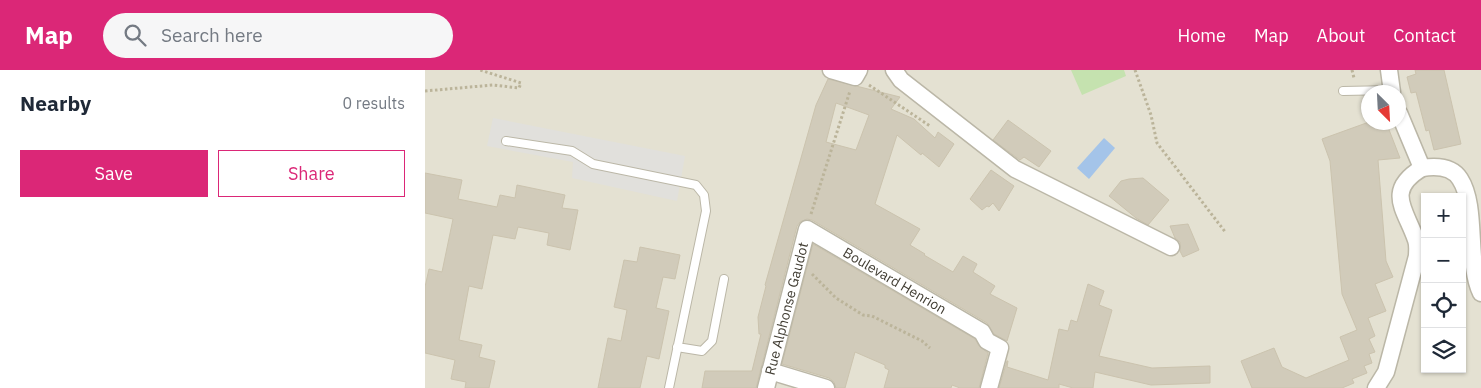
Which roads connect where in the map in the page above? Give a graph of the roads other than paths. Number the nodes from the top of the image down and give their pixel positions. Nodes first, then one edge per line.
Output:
1 (831, 70) edge
2 (894, 70) edge
3 (1389, 70) edge
4 (857, 74) edge
5 (1391, 85) edge
6 (1343, 91) dead end
7 (1361, 91) edge
8 (1406, 130) edge
9 (506, 141) dead end
10 (1422, 168) junction
11 (807, 229) joint
12 (1171, 247) dead end
13 (724, 279) dead end
14 (1481, 293) edge
15 (677, 348) junction
16 (770, 371) junction
17 (669, 388) edge
18 (766, 388) edge
19 (826, 388) edge
20 (989, 388) edge
21 (1376, 388) edge

1 - 4 street
2 - 12 street
3 - 5 street
6 - 7 lane
8 - 10 street
9 - 15 lane
10 - 14 street
10 - 21 street
11 - 16 street, Rue Alphonse Gaudot
11 - 20 street, Boulevard Henrion
13 - 15 lane
15 - 17 lane
16 - 18 street, Rue Alphonse Gaudot
16 - 19 street

